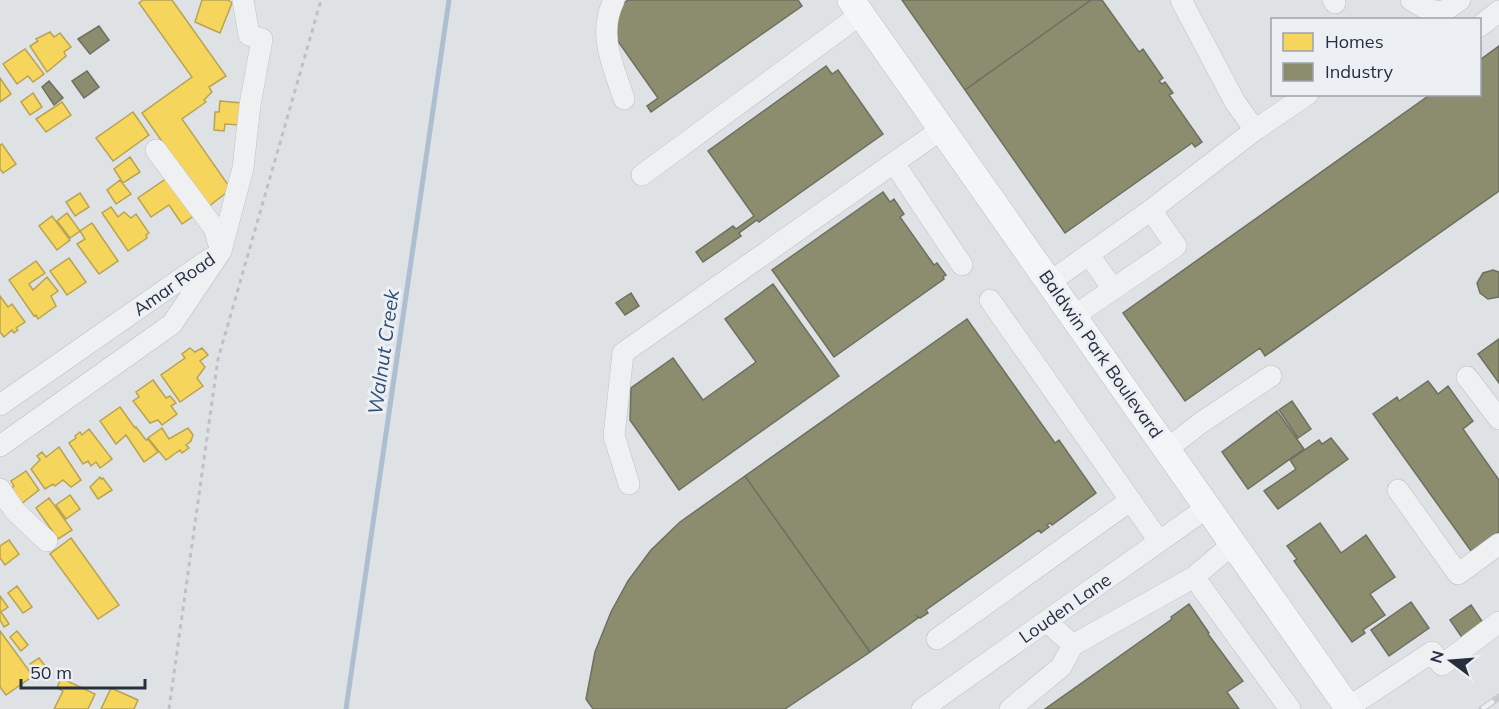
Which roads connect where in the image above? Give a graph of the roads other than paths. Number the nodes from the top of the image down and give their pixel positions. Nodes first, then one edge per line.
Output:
1 (243, 0) edge
2 (614, 0) edge
3 (1180, 0) edge
4 (1412, 0) edge
5 (1460, 0) edge
6 (856, 7) edge
7 (1499, 11) edge
8 (1481, 24) edge
9 (1305, 96) edge
10 (624, 99) dead end
11 (942, 129) junction
12 (1255, 130) junction
13 (156, 150) dead end
14 (894, 163) junction
15 (642, 175) dead end
16 (1151, 210) junction
17 (221, 251) junction
18 (1089, 255) junction
19 (962, 265) dead end
20 (1050, 282) junction
21 (1113, 289) junction
22 (990, 300) dead end
23 (1074, 316) junction
24 (1271, 376) dead end
25 (1467, 377) dead end
26 (8, 400) edge
27 (1499, 419) edge
28 (36, 420) junction
29 (0, 446) edge
30 (1167, 449) junction
31 (629, 484) dead end
32 (0, 489) edge
33 (1398, 490) dead end
34 (1131, 500) junction
35 (1208, 507) junction
36 (47, 541) dead end
37 (1160, 541) junction
38 (1234, 543) junction
39 (1499, 544) edge
40 (1194, 577) junction
41 (1046, 621) junction
42 (1499, 622) edge
43 (937, 639) dead end
44 (1073, 645) junction
45 (922, 709) edge
46 (1010, 709) edge
47 (1290, 709) edge
48 (1348, 709) edge

1 - 17 street
2 - 10 street
3 - 12 street
4 - 5 street
6 - 11 main road, Baldwin Park Boulevard
6 - 15 street
7 - 8 street
9 - 12 street
11 - 14 street
11 - 20 main road, Baldwin Park Boulevard
12 - 16 street
13 - 17 street
14 - 19 street
14 - 31 street
16 - 18 street
16 - 21 street
17 - 26 street, Amar Road
17 - 28 street, Amar Road
18 - 20 street
18 - 21 street
20 - 23 main road, Baldwin Park Boulevard
21 - 23 street
22 - 34 street
23 - 30 main road, Baldwin Park Boulevard
24 - 30 street
25 - 27 street
26 - 28 street
28 - 29 street, Amar Road
30 - 35 main road, Baldwin Park Boulevard
32 - 36 street
33 - 39 street
34 - 37 street
34 - 43 street
35 - 37 street, Louden Lane
35 - 38 main road, Baldwin Park Boulevard
37 - 41 street, Louden Lane
38 - 40 street
38 - 48 main road, Baldwin Park Boulevard
40 - 44 street
40 - 47 street
41 - 44 street
41 - 45 street, Louden Lane
42 - 48 street
44 - 46 street

